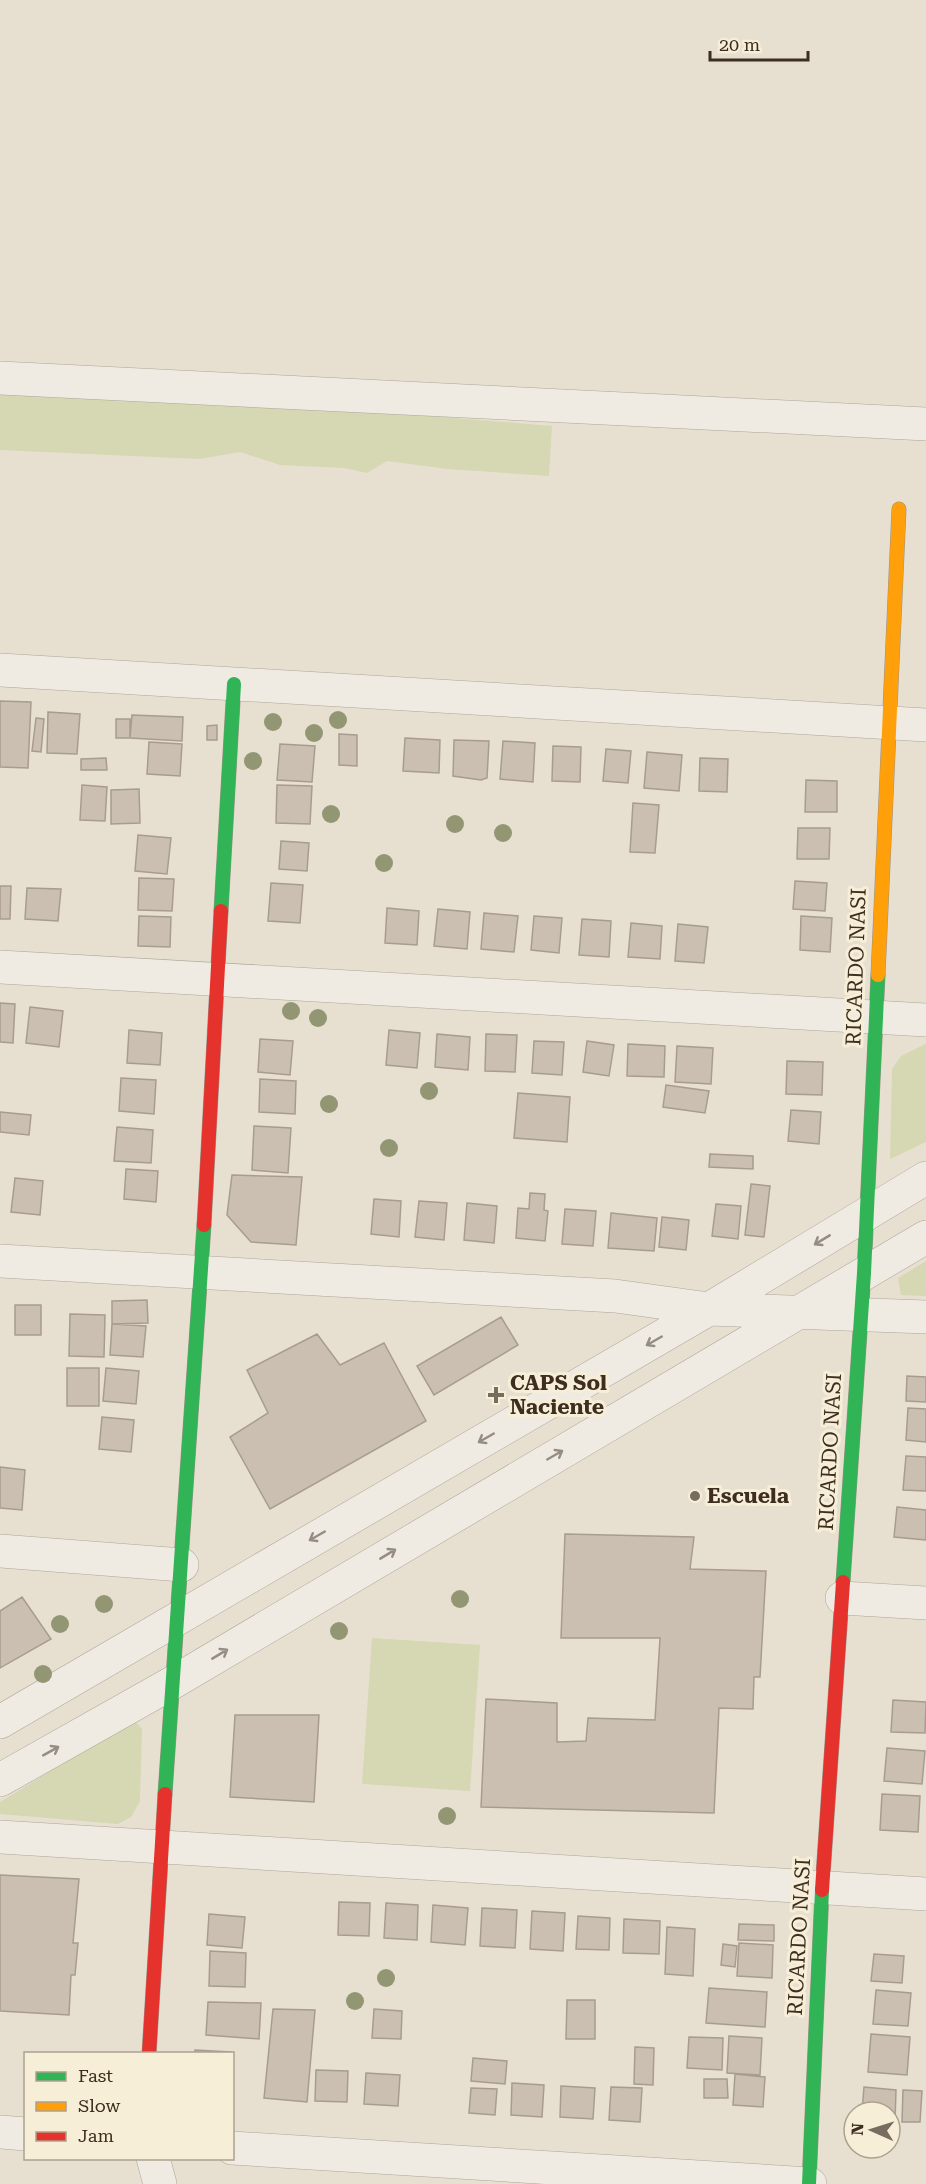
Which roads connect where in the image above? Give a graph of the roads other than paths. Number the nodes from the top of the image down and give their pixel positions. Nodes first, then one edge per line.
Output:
1 (0, 378) edge
2 (926, 424) edge
3 (899, 509) dead end
4 (0, 670) edge
5 (234, 684) junction
6 (888, 723) junction
7 (926, 725) edge
8 (0, 967) edge
9 (216, 981) junction
10 (875, 1017) junction
11 (926, 1020) edge
12 (926, 1178) edge
13 (866, 1213) junction
14 (926, 1237) edge
15 (0, 1261) edge
16 (201, 1272) junction
17 (864, 1273) junction
18 (709, 1309) junction
19 (799, 1311) junction
20 (859, 1313) junction
21 (926, 1317) edge
22 (0, 1551) edge
23 (182, 1565) junction
24 (842, 1598) junction
25 (926, 1603) edge
26 (177, 1618) junction
27 (172, 1683) junction
28 (0, 1722) edge
29 (0, 1780) edge
30 (0, 1837) edge
31 (162, 1847) junction
32 (822, 1888) junction
33 (926, 1894) edge
34 (149, 2052) edge
35 (0, 2132) edge
36 (24, 2134) edge
37 (234, 2148) edge
38 (154, 2160) edge
39 (405, 2172) edge
40 (160, 2184) edge
41 (809, 2184) edge

1 - 2 street
3 - 6 street, RICARDO NASI
4 - 5 street
5 - 6 street
5 - 9 street
6 - 7 street
6 - 10 street, RICARDO NASI
8 - 9 street
9 - 10 street
9 - 16 street
10 - 11 street
10 - 13 street, RICARDO NASI
12 - 13 street
13 - 17 street, RICARDO NASI
13 -> 18 street
14 - 17 street
15 - 16 street
16 - 18 street
16 - 23 street
17 - 19 street
17 - 20 street, RICARDO NASI
18 - 19 street
18 -> 26 street
19 - 20 street
27 -> 19 street
20 - 21 street
20 - 24 street, RICARDO NASI
22 - 23 street
23 - 26 street
24 - 25 street
24 - 32 street, RICARDO NASI
26 - 27 street
26 - 28 street
29 -> 27 street
27 - 31 street
30 - 31 street
31 - 32 street
31 - 34 street
32 - 33 street
32 - 41 street, RICARDO NASI
35 - 36 street
37 - 39 street
38 - 40 street
39 - 41 street

